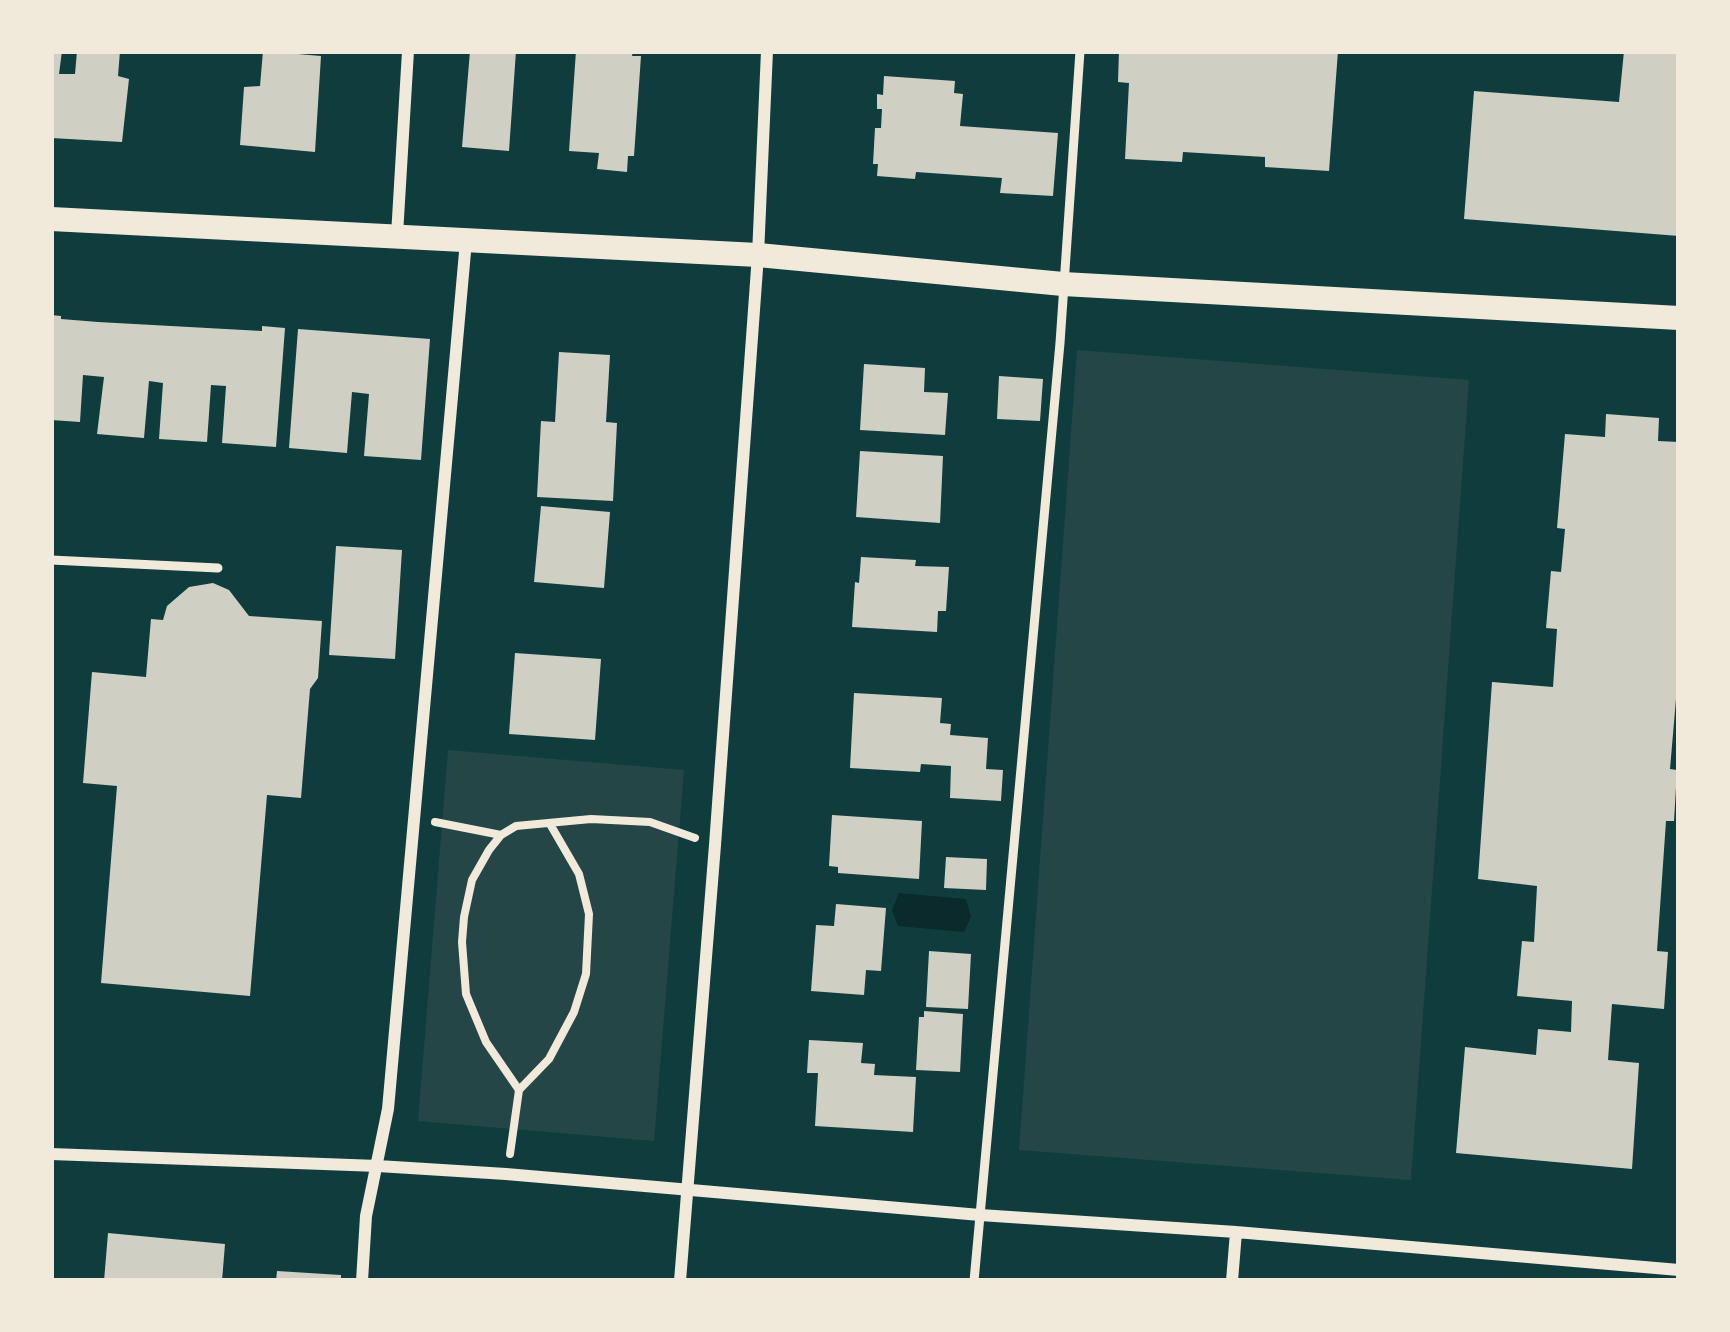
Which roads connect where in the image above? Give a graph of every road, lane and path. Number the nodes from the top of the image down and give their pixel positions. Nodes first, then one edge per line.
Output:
1 (408, 51) edge
2 (767, 51) edge
3 (1080, 51) edge
4 (51, 219) edge
5 (397, 235) junction
6 (466, 239) junction
7 (758, 255) junction
8 (1063, 284) junction
9 (1679, 318) edge
10 (51, 560) edge
11 (218, 568) dead end
12 (416, 818) junction
13 (550, 824) junction
14 (501, 835) junction
15 (715, 845) junction
16 (519, 1090) junction
17 (51, 1154) edge
18 (378, 1166) junction
19 (506, 1174) junction
20 (687, 1189) junction
21 (980, 1215) junction
22 (1236, 1232) junction
23 (1679, 1270) edge
24 (362, 1281) edge
25 (680, 1281) edge
26 (974, 1281) edge
27 (1232, 1281) edge

1 - 5 street
2 - 7 street
3 - 8 lane
4 - 5 main road
5 - 6 main road
6 - 7 main road
6 - 12 street
7 - 8 main road
7 - 15 street
8 - 9 main road
8 - 21 lane
10 - 11 lane
12 - 14 path
12 - 18 street
13 - 14 path
13 - 15 path
13 - 16 path
14 - 16 path
15 - 20 street
16 - 19 path
17 - 18 street
18 - 19 street
18 - 24 street
19 - 20 street
20 - 21 street
20 - 25 street
21 - 22 street
21 - 26 lane
22 - 23 street
22 - 27 street

